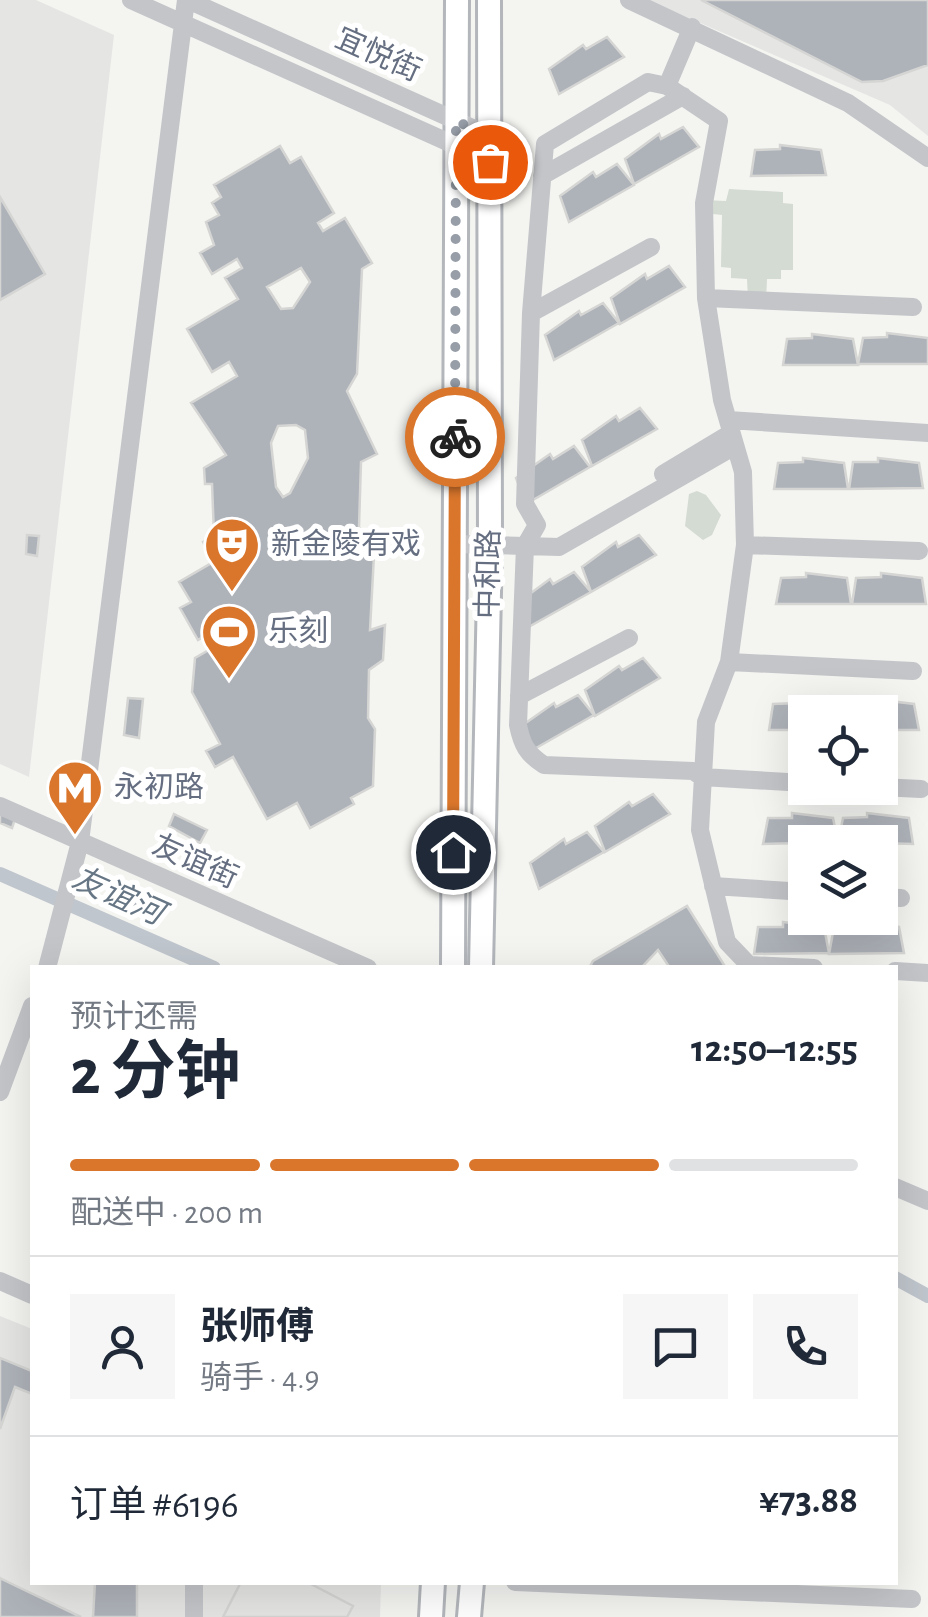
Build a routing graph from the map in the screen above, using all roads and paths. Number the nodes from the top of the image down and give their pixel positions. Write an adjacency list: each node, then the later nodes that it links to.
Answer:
1 (131, 0): 6 (street)
2 (187, 0): 6 (street); 9 (street, 宜悦街)
3 (457, 0): 9 (main road, 中和路)
4 (490, 0): 10 (main road, 中和路)
5 (629, 0): 7 (street)
6 (180, 22): 9 (street); 34 (street)
7 (692, 27): 8 (street); 11 (street)
8 (675, 91): 13 (street); 13 (street); 15 (street)
9 (456, 133): 10 (street, 宜悦街); 12 (street); 20 (main road, 中和路)
10 (490, 136): 12 (main road, 中和路)
11 (928, 158)
12 (490, 162): 21 (main road, 中和路)
13 (542, 176): 17 (street)
14 (652, 247): 17 (street)
15 (706, 298): 16 (street); 18 (street)
16 (912, 307)
17 (531, 314): 23 (street)
18 (731, 433): 19 (street); 22 (street); 23 (street)
19 (928, 433)
20 (454, 544): 21 (street); 39 (main road, 中和路)
21 (490, 545): 23 (street); 40 (main road, 中和路)
22 (745, 545): 24 (street); 26 (street)
23 (534, 546): 28 (street)
24 (919, 552)
25 (629, 638): 28 (street)
26 (729, 662): 27 (street); 29 (street)
27 (913, 671)
28 (519, 696): 29 (street)
29 (702, 777): 30 (street); 35 (street)
30 (788, 782)
31 (898, 788): 32 (street)
32 (921, 789)
33 (0, 806): 34 (street, 友谊街)
34 (80, 842): 37 (street); 38 (street, 友谊街)
35 (713, 886): 36 (street); 41 (street)
36 (788, 891)
37 (48, 965)
38 (361, 965)
39 (453, 965)
40 (482, 965)
41 (748, 965)
42 (898, 971): 43 (street)
43 (928, 972)
44 (30, 1011): 45 (street)
45 (0, 1092)
46 (898, 1188): 47 (street)
47 (928, 1201)
48 (0, 1281): 49 (street)
49 (30, 1294)
50 (194, 1585): 55 (street)
51 (433, 1585): 56 (main road)
52 (472, 1585): 57 (main road)
53 (585, 1585): 54 (street)
54 (912, 1599)
55 (194, 1617)
56 (431, 1617)
57 (469, 1617)

